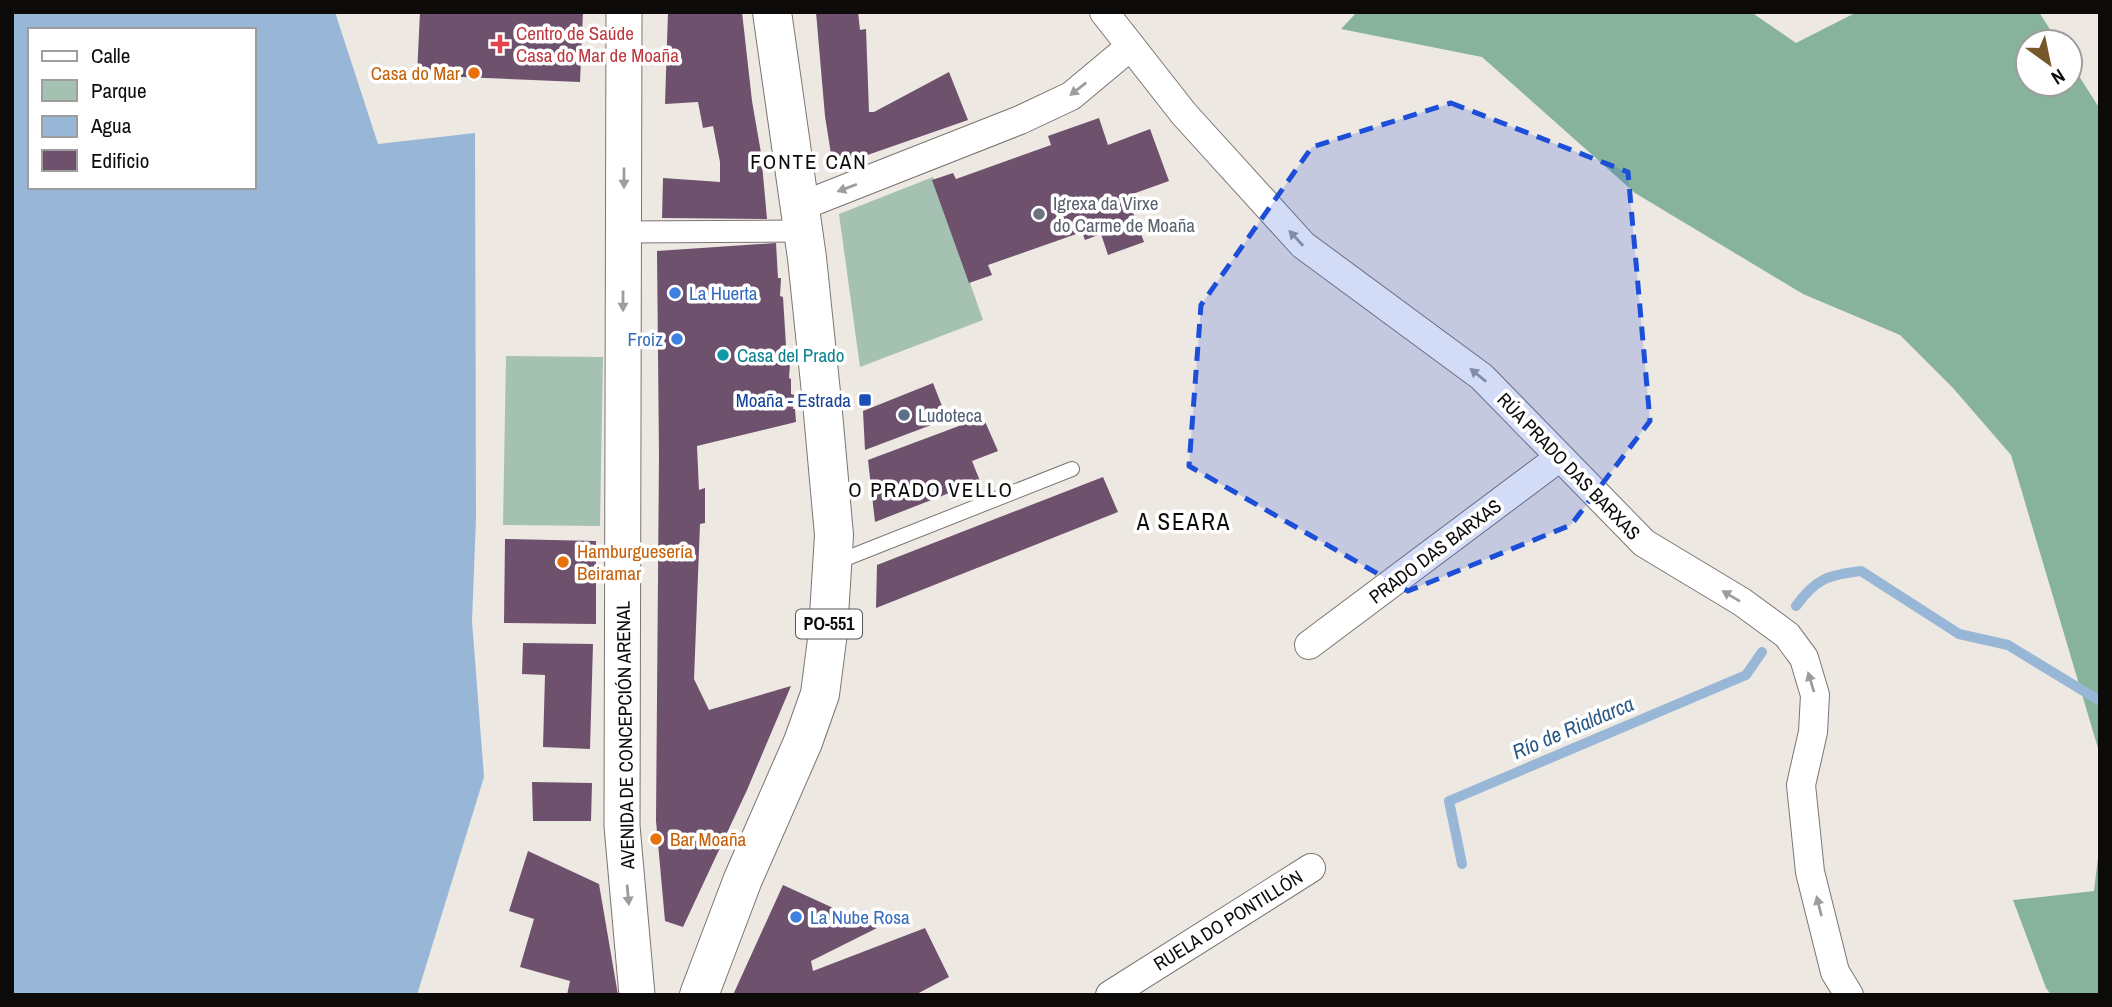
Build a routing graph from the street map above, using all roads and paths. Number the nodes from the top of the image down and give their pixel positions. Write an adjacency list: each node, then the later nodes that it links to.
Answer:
1 (624, 12): 6 (street, AVENIDA DE CONCEPCIÓN ARENAL, one-way to 6)
2 (772, 12): 5 (main road, PO-551)
3 (1104, 12): 4 (street, RÚA PRADO DAS BARXAS)
4 (1131, 46): 5 (street, one-way to 5); 7 (street, RÚA PRADO DAS BARXAS, one-way to 4)
5 (801, 219): 6 (street); 9 (main road, PO-551)
6 (624, 232): 13 (street, AVENIDA DE CONCEPCIÓN ARENAL, one-way to 13)
7 (1560, 457): 10 (street, PRADO DAS BARXAS); 12 (street, RÚA PRADO DAS BARXAS, one-way to 7)
8 (1072, 469): 9 (lane)
9 (832, 564): 14 (main road, PO-551)
10 (1309, 645)
11 (1311, 868): 15 (street, RUELA DO PONTILLÓN)
12 (1842, 983)
13 (636, 995)
14 (699, 995)
15 (1110, 995)

